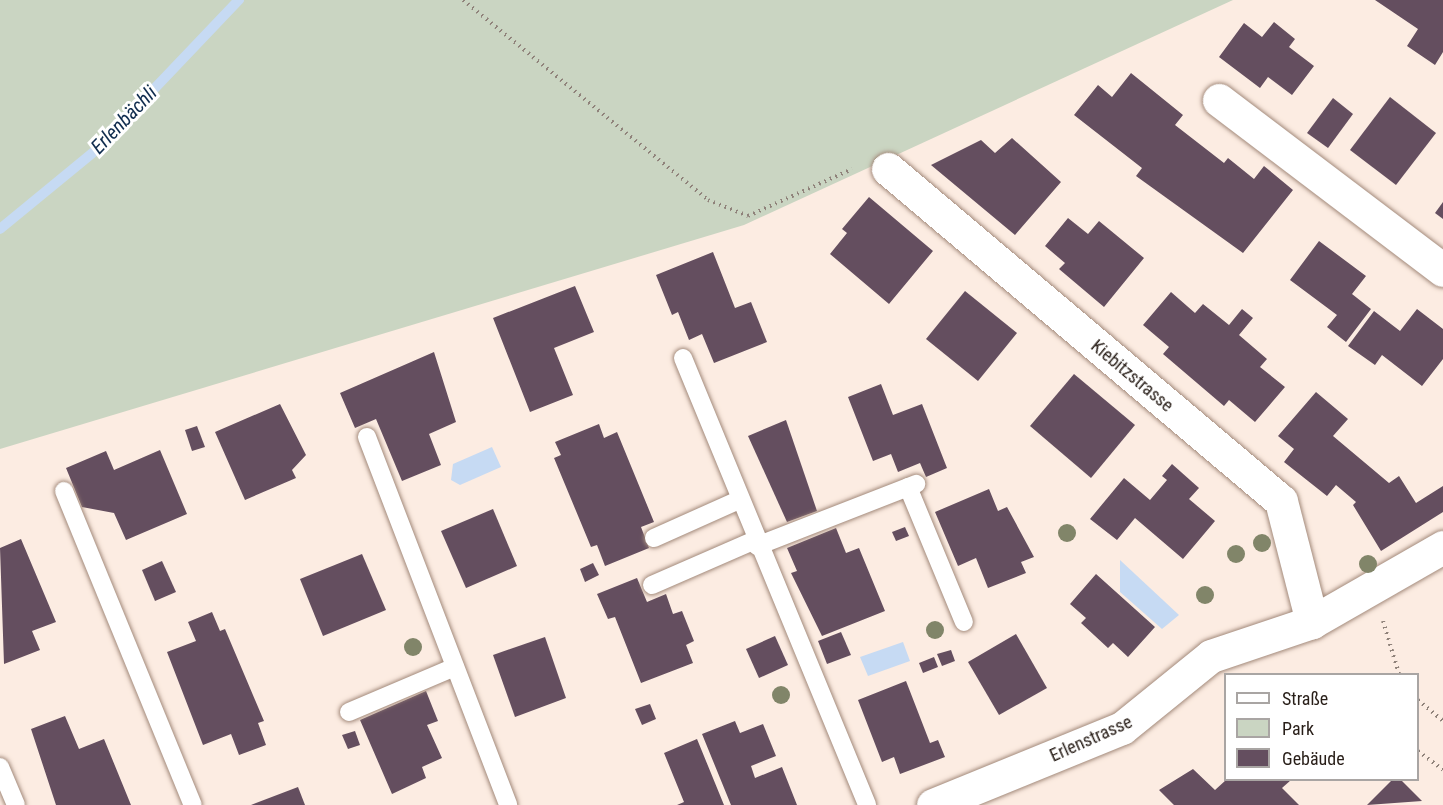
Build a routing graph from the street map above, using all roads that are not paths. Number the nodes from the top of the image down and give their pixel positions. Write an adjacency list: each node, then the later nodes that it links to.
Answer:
1 (1219, 100): 3 (street)
2 (888, 169): 13 (street, Kiebitzstrasse)
3 (1443, 270)
4 (683, 358): 7 (lane)
5 (367, 437): 14 (lane)
6 (64, 491): 18 (lane)
7 (739, 500): 8 (lane); 9 (lane)
8 (654, 538)
9 (756, 543): 11 (lane); 12 (lane); 20 (lane)
10 (1443, 547): 13 (street)
11 (652, 585)
12 (964, 622)
13 (1312, 622): 21 (street, Erlenstrasse)
14 (455, 667): 15 (lane); 19 (lane)
15 (349, 712)
16 (0, 767): 17 (lane)
17 (16, 805)
18 (193, 805)
19 (508, 805)
20 (867, 805)
21 (933, 805)

